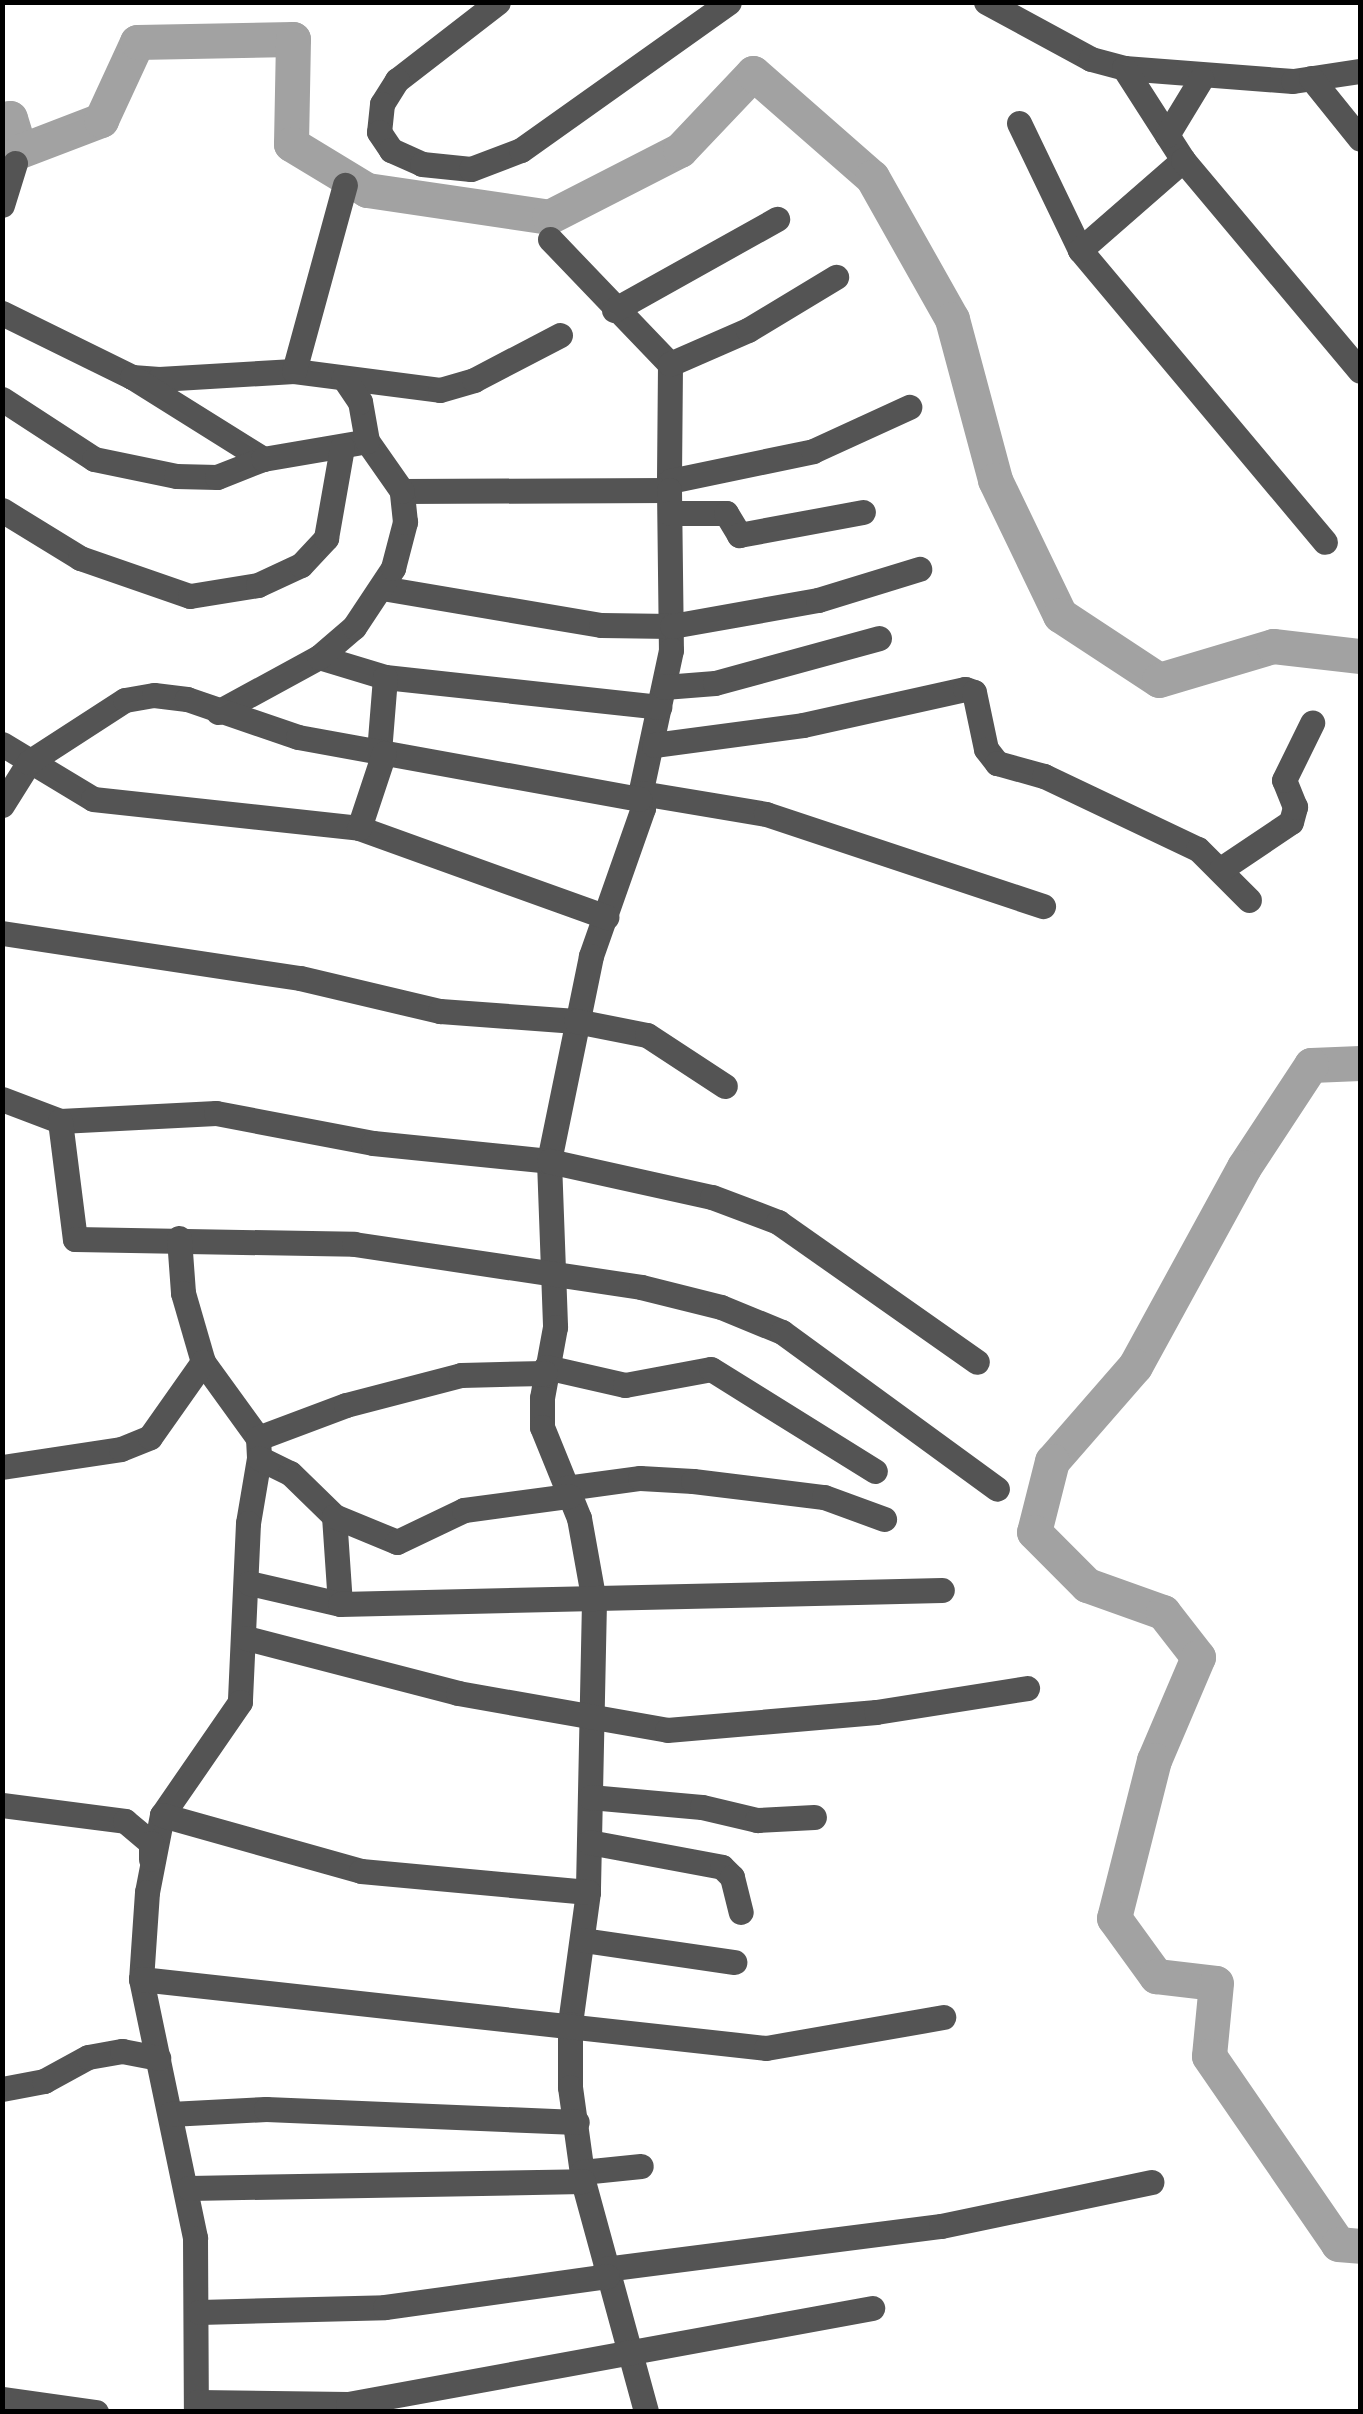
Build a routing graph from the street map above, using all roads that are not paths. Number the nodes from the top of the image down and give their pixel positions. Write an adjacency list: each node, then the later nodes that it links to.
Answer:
1 (498, 2): 2 (street)
2 (729, 2)
3 (986, 2): 4 (street)
4 (1124, 68): 6 (street); 9 (street)
5 (1360, 71): 7 (street)
6 (1202, 78): 7 (street); 9 (street)
7 (1311, 78): 10 (street)
8 (1019, 123): 17 (street)
9 (1167, 135): 11 (street)
10 (1360, 139)
11 (1183, 160): 17 (street); 24 (street)
12 (15, 163): 14 (street)
13 (346, 185): 23 (street)
14 (2, 205)
15 (777, 219): 19 (street)
16 (550, 239): 19 (street)
17 (1080, 250): 35 (street)
18 (836, 277): 22 (street)
19 (614, 310): 22 (street)
20 (2, 313): 25 (street)
21 (560, 335): 26 (street)
22 (670, 364): 32 (street)
23 (294, 371): 25 (street); 26 (street)
24 (1360, 371)
25 (132, 378): 30 (street)
26 (344, 378): 29 (street)
27 (2, 399): 30 (street)
28 (909, 407): 32 (street)
29 (355, 444): 30 (street); 31 (street); 33 (street)
30 (263, 460)
31 (402, 491): 32 (street); 37 (street)
32 (670, 495): 34 (street); 38 (street)
33 (2, 510)
34 (864, 512)
35 (1325, 542)
36 (918, 569): 38 (street)
37 (382, 588): 38 (street); 40 (street)
38 (672, 626): 42 (street)
39 (879, 638): 42 (street)
40 (318, 656): 41 (street); 43 (street)
41 (385, 676): 42 (street); 47 (street)
42 (661, 697): 46 (street)
43 (218, 712): 47 (street); 48 (street)
44 (1312, 723): 52 (street)
45 (2, 744): 48 (street)
46 (654, 746): 49 (street); 52 (street)
47 (381, 753): 49 (street); 51 (street)
48 (30, 762): 50 (street); 51 (street)
49 (640, 796): 54 (street); 55 (street)
50 (2, 805)
51 (360, 828): 55 (street)
52 (1220, 868): 53 (street)
53 (1249, 900)
54 (1043, 906)
55 (606, 917): 57 (street)
56 (2, 933): 57 (street)
57 (576, 1021): 58 (street); 61 (street)
58 (725, 1086)
59 (2, 1100): 60 (street)
60 (60, 1121): 61 (street); 62 (street)
61 (549, 1161): 63 (street); 65 (street)
62 (179, 1238): 63 (street); 64 (street)
63 (552, 1276): 66 (street); 70 (street)
64 (203, 1362): 67 (street); 68 (street)
65 (977, 1362)
66 (545, 1370): 67 (street); 69 (street); 71 (street)
67 (258, 1448): 72 (street); 74 (street)
68 (2, 1467)
69 (875, 1471)
70 (997, 1489)
71 (568, 1492): 72 (street); 73 (street); 76 (street)
72 (334, 1516): 77 (street)
73 (884, 1519)
74 (249, 1583): 77 (street); 78 (street)
75 (942, 1590): 76 (street)
76 (594, 1602): 77 (street); 80 (street)
77 (340, 1604)
78 (246, 1638): 80 (street); 83 (street)
79 (1027, 1688): 80 (street)
80 (592, 1721): 81 (street)
81 (590, 1797): 84 (street); 85 (street)
82 (2, 1805): 86 (street)
83 (162, 1814): 86 (street); 87 (street)
84 (814, 1817)
85 (589, 1842): 87 (street); 88 (street)
86 (152, 1869): 91 (street)
87 (588, 1892): 89 (street)
88 (740, 1912)
89 (582, 1940): 90 (street); 93 (street)
90 (734, 1962)
91 (142, 1979): 93 (street); 94 (street)
92 (944, 2017): 93 (street)
93 (570, 2024): 97 (street)
94 (158, 2058): 95 (street); 96 (street)
95 (2, 2089)
96 (170, 2114): 97 (street); 101 (street)
97 (577, 2122): 99 (street)
98 (640, 2166): 99 (street)
99 (583, 2176): 101 (street); 102 (street)
100 (1152, 2182): 102 (street)
101 (189, 2188): 104 (street)
102 (606, 2273): 104 (street); 105 (street)
103 (872, 2308): 105 (street)
104 (199, 2312): 107 (street)
105 (628, 2353): 107 (street); 109 (street)
106 (2, 2398): 108 (street)
107 (197, 2407)
108 (96, 2412)
109 (646, 2412)

